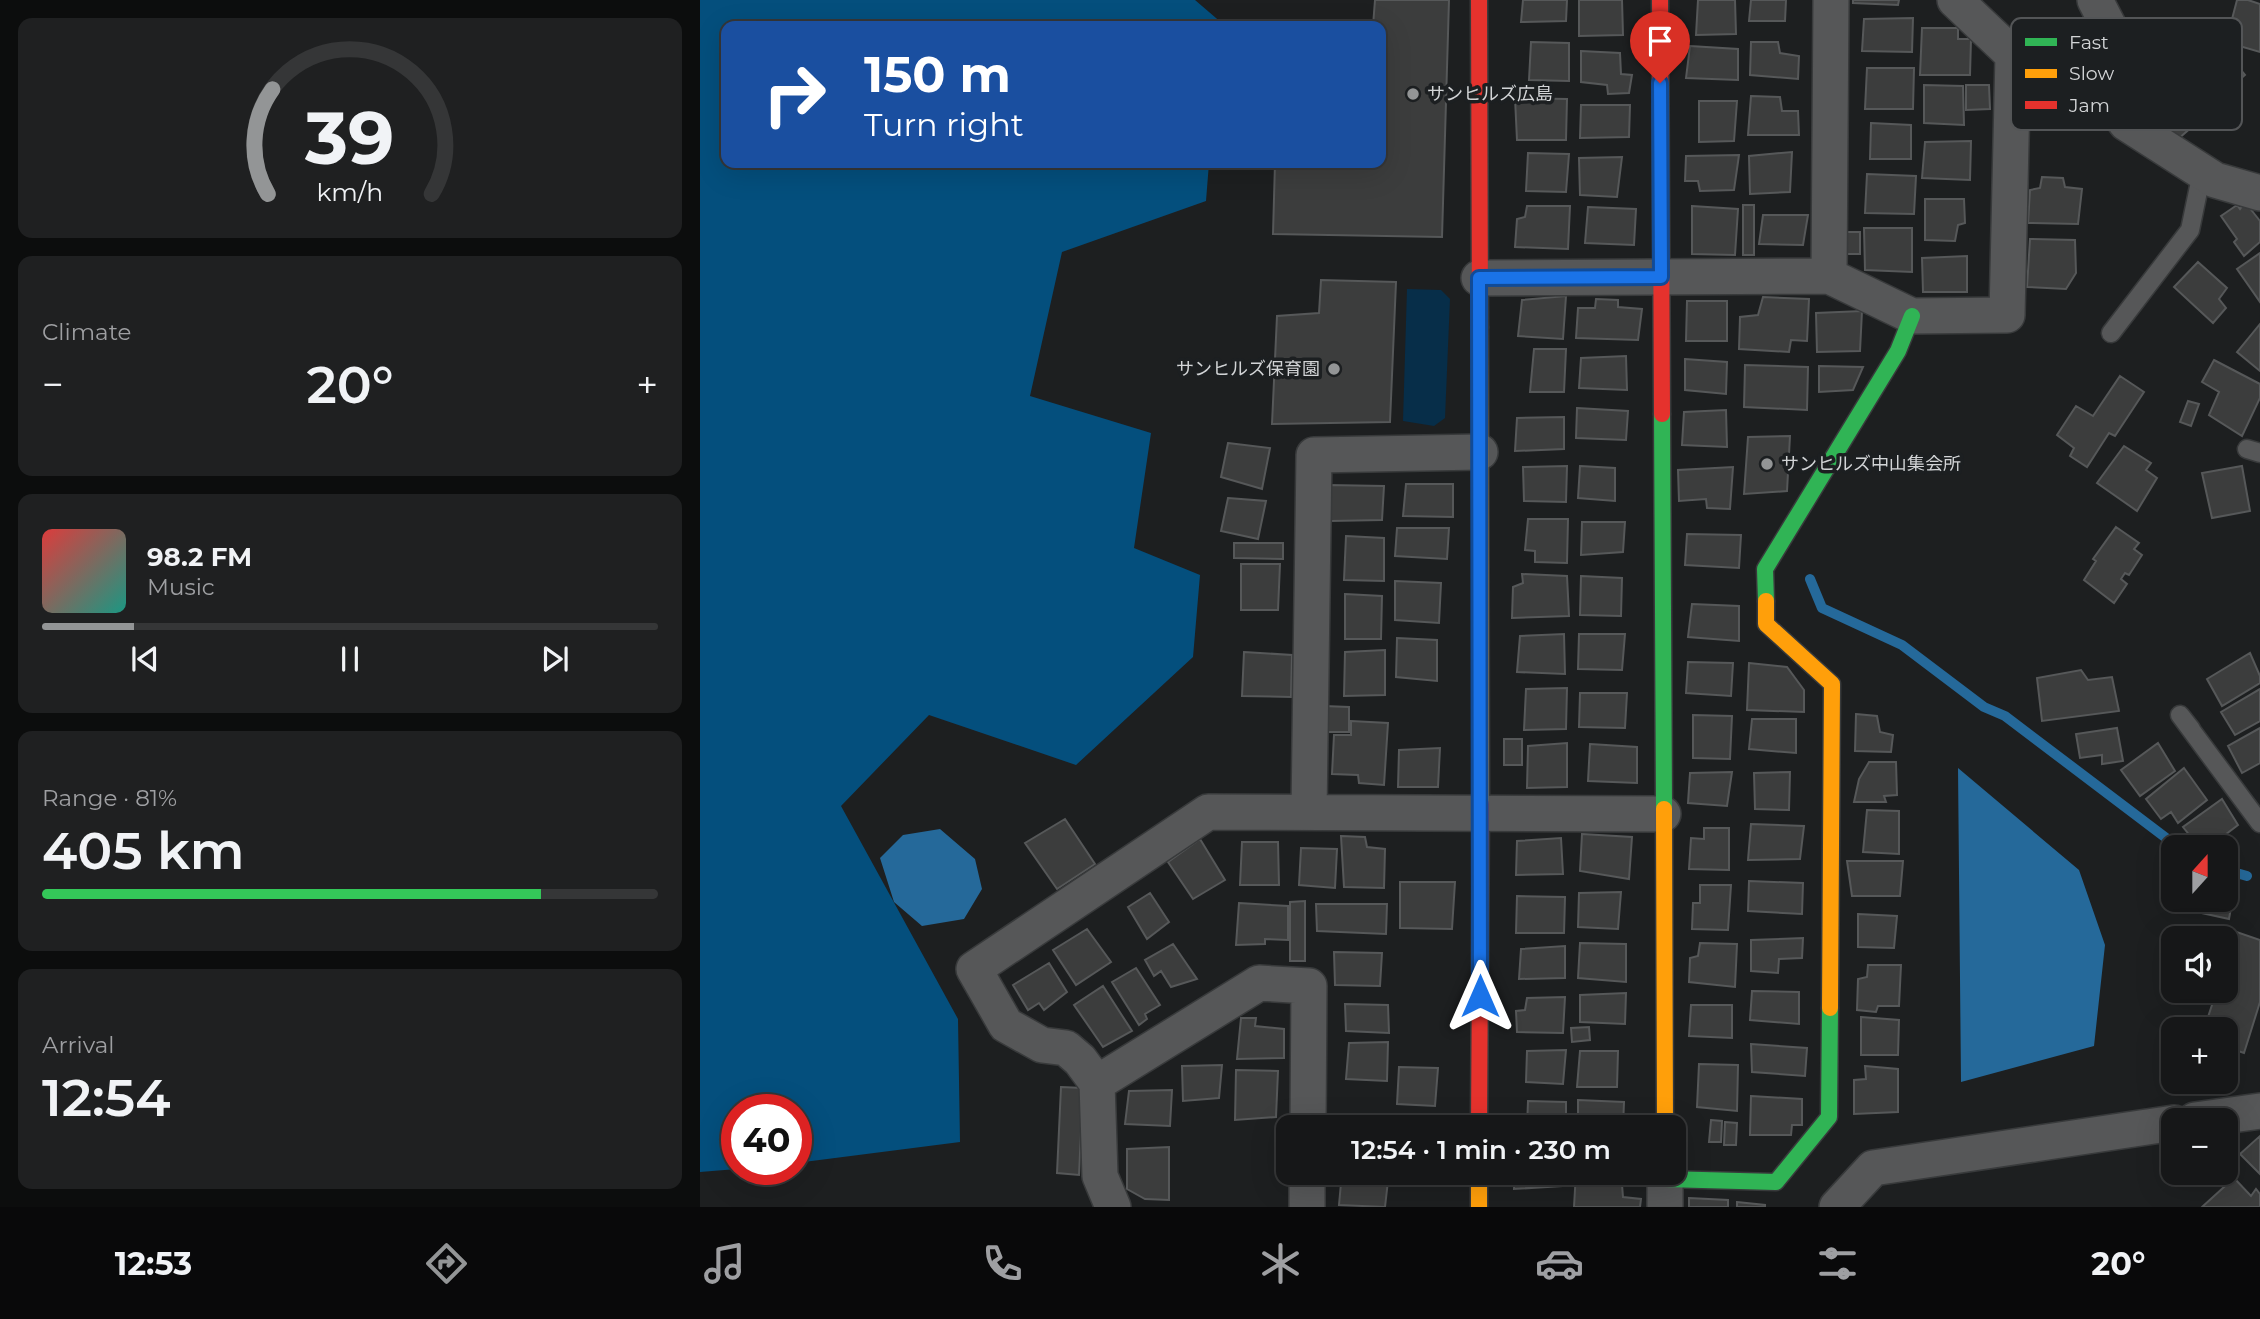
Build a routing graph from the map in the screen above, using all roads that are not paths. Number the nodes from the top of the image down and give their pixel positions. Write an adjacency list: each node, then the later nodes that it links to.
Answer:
1 (1479, 0): 14 (street)
2 (1660, 0): 13 (street)
3 (1831, 0): 12 (street)
4 (1955, 0): 7 (street)
5 (2095, 0): 6 (street)
6 (2104, 18)
7 (2011, 53)
8 (2011, 130): 15 (street)
9 (2137, 130): 10 (street)
10 (2202, 172): 11 (street); 16 (lane)
11 (2260, 193)
12 (1829, 276): 13 (street); 15 (street)
13 (1661, 277): 14 (street); 21 (street)
14 (1479, 278): 17 (street)
15 (1912, 316): 32 (street)
16 (2111, 333)
17 (1480, 452): 19 (street); 20 (street)
18 (2191, 729): 22 (lane)
19 (1309, 812): 20 (street); 23 (street)
20 (1481, 812): 21 (street); 27 (street)
21 (1663, 814): 28 (street)
22 (2260, 823)
23 (1097, 1083): 26 (street); 33 (street)
24 (2260, 1111): 25 (street)
25 (2238, 1114)
26 (1308, 1115)
27 (1479, 1115)
28 (1665, 1115)
29 (2161, 1125): 36 (street)
30 (1307, 1185): 34 (street)
31 (1479, 1185): 35 (street)
32 (1665, 1186)
33 (1113, 1207)
34 (1307, 1207)
35 (1479, 1207)
36 (1836, 1207)

